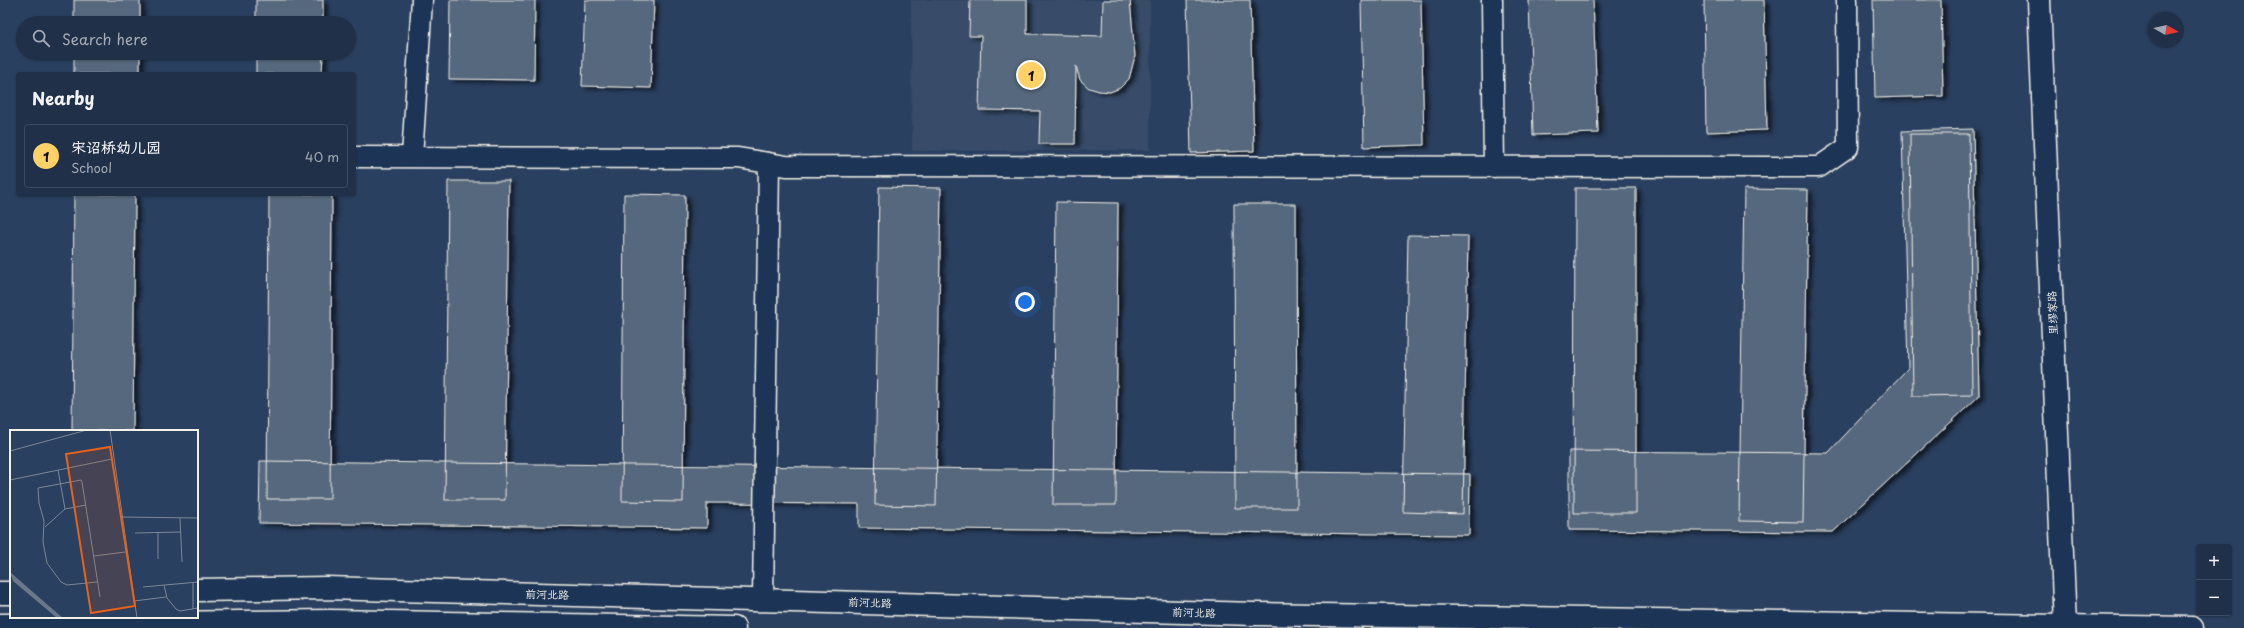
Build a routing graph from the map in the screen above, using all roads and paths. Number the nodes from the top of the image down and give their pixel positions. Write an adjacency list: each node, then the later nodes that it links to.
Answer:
1 (422, 0): 6 (lane)
2 (1492, 0): 8 (lane)
3 (1847, 0): 8 (lane)
4 (2038, 0): 16 (main road, 里缪家路)
5 (356, 157): 6 (lane)
6 (412, 157): 7 (lane)
7 (769, 163): 8 (lane); 12 (lane)
8 (1494, 167)
9 (198, 590): 12 (main road, 前河北路)
10 (10, 593): 11 (main road)
11 (0, 594)
12 (763, 599): 13 (main road, 前河北路)
13 (1253, 621): 16 (main road, 前河北路)
14 (0, 625): 15 (main road)
15 (72, 626): 17 (main road)
16 (2065, 626): 18 (main road, 前河北路)
17 (734, 628)
18 (2192, 628)

